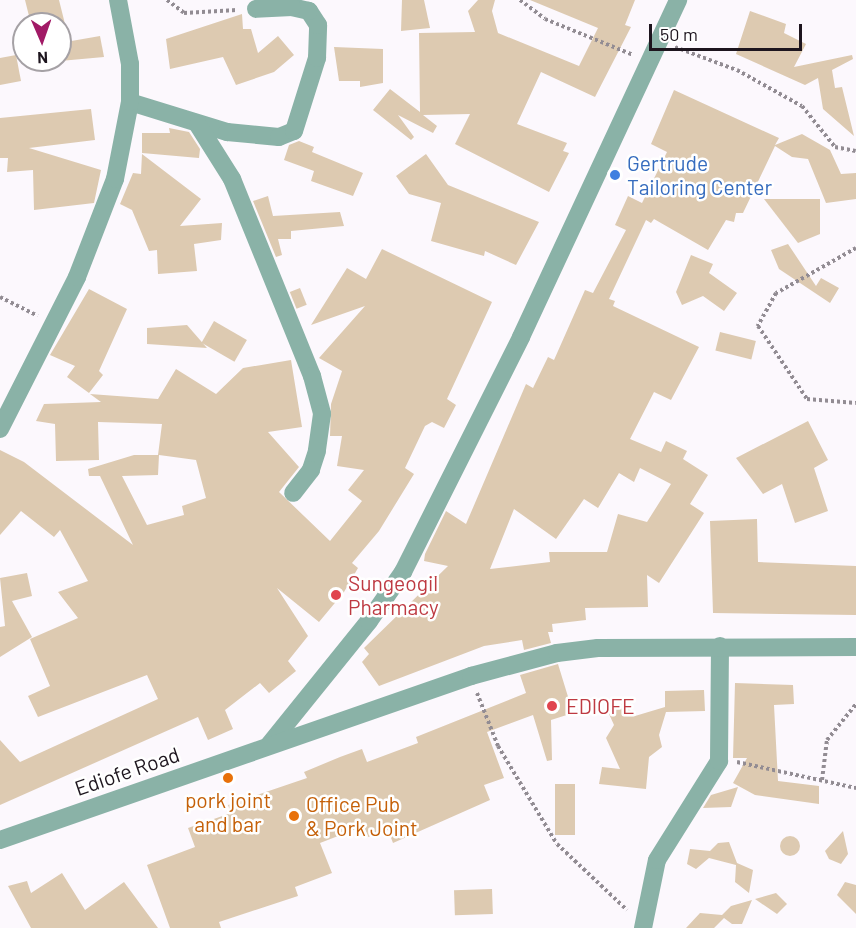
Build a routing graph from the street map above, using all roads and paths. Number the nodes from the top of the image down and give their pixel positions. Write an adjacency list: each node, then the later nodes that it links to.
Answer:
1 (118, 0): 8 (street)
2 (167, 0): 5 (path)
3 (520, 0): 7 (path)
4 (678, 0): 6 (street)
5 (256, 9): 9 (street)
6 (660, 41): 7 (street); 10 (path)
7 (650, 63): 21 (street)
8 (130, 102): 9 (street); 13 (street)
9 (198, 125): 16 (street)
10 (856, 151)
11 (856, 248): 14 (path)
12 (0, 297): 13 (path)
13 (55, 325): 15 (street)
14 (856, 404)
15 (0, 429)
16 (292, 494)
17 (720, 646): 18 (street, Ediofe Road); 19 (street, Ediofe Road); 22 (street)
18 (856, 647)
19 (471, 676): 21 (street, Ediofe Road); 26 (path)
20 (856, 704): 23 (path)
21 (269, 745): 25 (street, Ediofe Road)
22 (719, 761): 23 (path); 26 (street)
23 (822, 780): 24 (path)
24 (856, 788)
25 (0, 840)
26 (638, 923)

